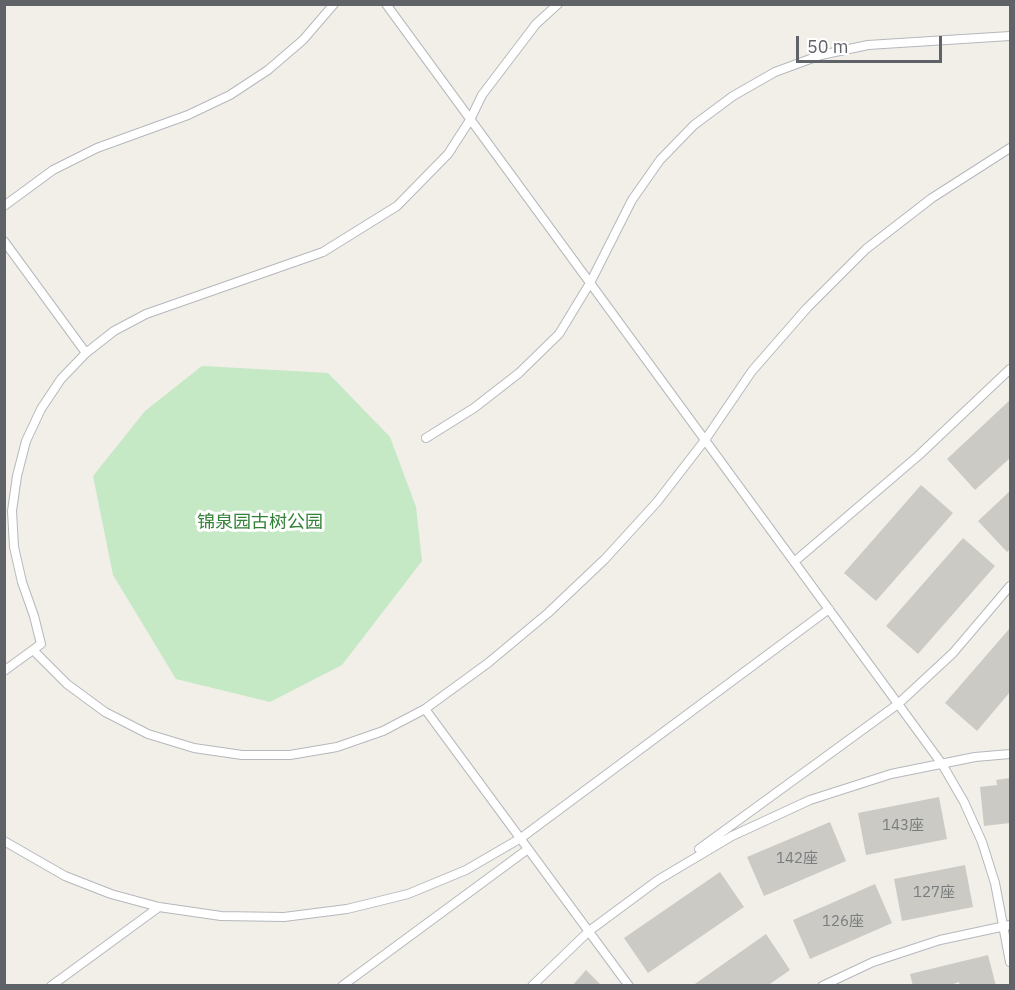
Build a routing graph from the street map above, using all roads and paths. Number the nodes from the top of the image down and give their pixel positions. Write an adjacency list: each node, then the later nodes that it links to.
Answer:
1 (334, 4): 7 (lane)
2 (386, 4): 5 (lane)
3 (558, 4): 5 (lane)
4 (1011, 36): 9 (lane)
5 (471, 120): 9 (lane); 10 (lane)
6 (1011, 148): 13 (lane)
7 (4, 206)
8 (4, 241): 10 (lane)
9 (590, 283): 12 (lane); 13 (lane)
10 (86, 353): 17 (lane)
11 (1011, 369): 14 (lane)
12 (426, 438)
13 (705, 440): 14 (lane); 20 (lane)
14 (794, 562): 16 (lane)
15 (1011, 586): 19 (lane)
16 (829, 609): 19 (lane); 23 (lane)
17 (33, 650): 18 (lane); 20 (lane)
18 (4, 671)
19 (898, 704): 22 (lane); 26 (lane)
20 (425, 709): 23 (lane)
21 (1011, 754): 22 (lane)
22 (942, 764): 26 (lane); 28 (lane)
23 (521, 838): 25 (lane); 27 (lane)
24 (4, 841): 27 (lane)
25 (528, 849): 29 (lane); 32 (lane)
26 (658, 880): 29 (lane)
27 (159, 907): 31 (lane)
28 (1007, 926): 30 (lane); 35 (lane)
29 (589, 931): 33 (lane); 34 (lane)
30 (1011, 962)
31 (51, 986)
32 (342, 986)
33 (532, 986)
34 (629, 986)
35 (822, 986)

